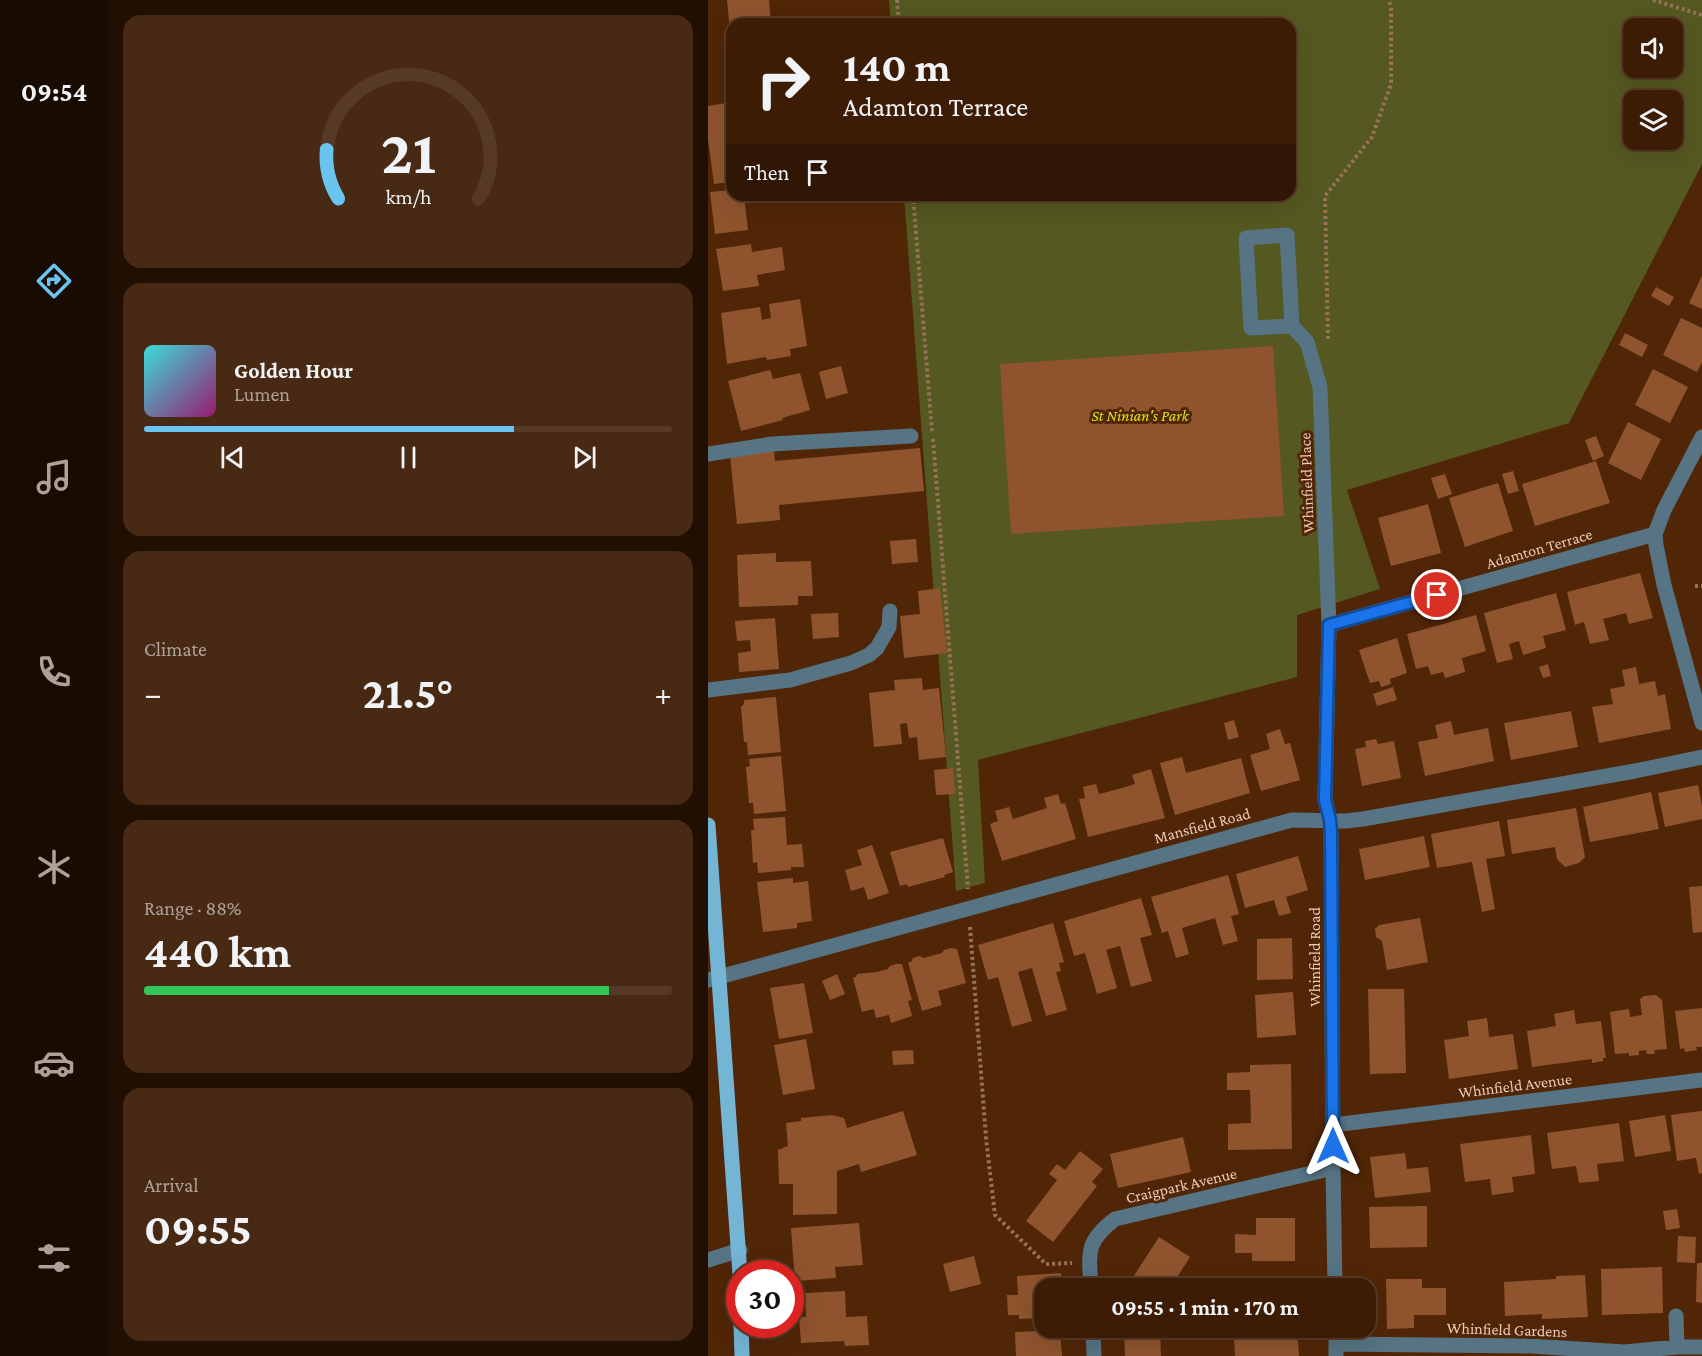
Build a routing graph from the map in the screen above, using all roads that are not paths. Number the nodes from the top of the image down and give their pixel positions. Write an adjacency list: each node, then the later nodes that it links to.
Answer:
1 (1292, 326): 1 (street); 7 (street, Whinfield Place)
2 (912, 436): 4 (street)
3 (1702, 437): 5 (street)
4 (708, 454)
5 (1655, 534): 7 (street, Adamton Terrace); 9 (street)
6 (890, 611): 8 (street)
7 (1329, 625): 11 (street, Whinfield Road)
8 (708, 690)
9 (1702, 723)
10 (1702, 757): 11 (street, Mansfield Road)
11 (1330, 820): 13 (street, Mansfield Road); 15 (street, Whinfield Road)
12 (708, 825): 13 (main road)
13 (714, 979): 17 (main road)
14 (1702, 1080): 15 (street, Whinfield Avenue)
15 (1333, 1125): 16 (street, Whinfield Road)
16 (1333, 1168): 20 (street, Craigpark Avenue); 21 (street, Whinfield Road)
17 (740, 1251): 18 (street); 19 (main road)
18 (708, 1260)
19 (740, 1260)
20 (1091, 1278)
21 (1335, 1278)
22 (1676, 1317): 25 (street)
23 (741, 1338): 28 (main road)
24 (1093, 1338): 29 (street)
25 (1677, 1347): 26 (street, Whinfield Gardens); 27 (street, Whinfield Gardens)
26 (1702, 1347)
27 (1336, 1350)
28 (742, 1356)
29 (1094, 1356)

